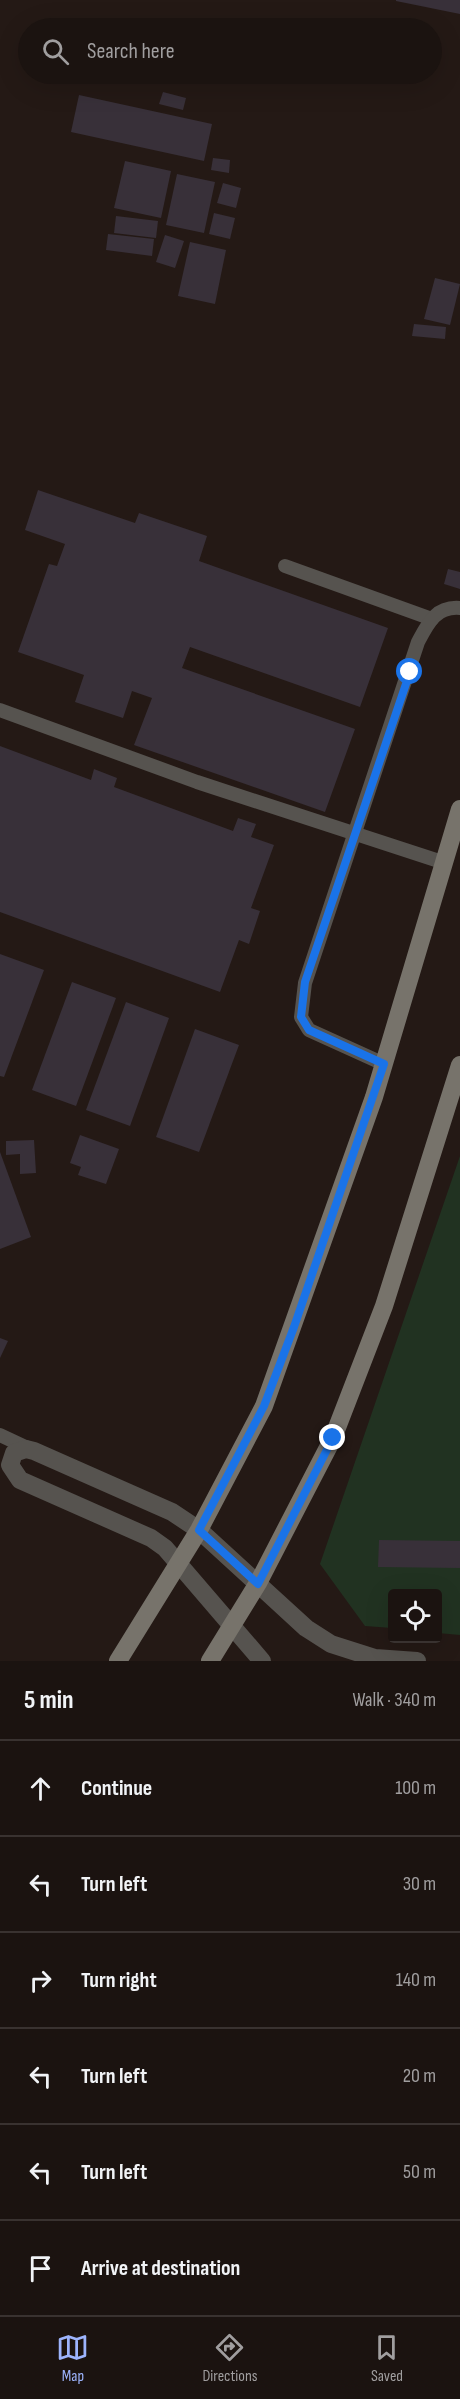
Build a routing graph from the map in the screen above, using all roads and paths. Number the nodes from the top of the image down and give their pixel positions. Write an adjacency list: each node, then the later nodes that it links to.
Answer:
1 (285, 566): 3 (lane)
2 (460, 608): 3 (lane)
3 (432, 619): 6 (lane)
4 (0, 710): 6 (lane)
5 (460, 809): 7 (street)
6 (354, 834): 7 (lane); 8 (lane)
7 (445, 862): 8 (street)
8 (384, 1064): 14 (street)
9 (460, 1065): 16 (street)
10 (0, 1435): 11 (lane)
11 (34, 1451): 13 (street); 14 (street)
12 (0, 1471): 13 (lane)
13 (20, 1480): 15 (street)
14 (199, 1530): 15 (street); 16 (street)
15 (179, 1562): 17 (street); 18 (street)
16 (258, 1584): 17 (street); 21 (street)
17 (232, 1626): 19 (street); 20 (street)
18 (118, 1661)
19 (210, 1661)
20 (262, 1661)
21 (417, 1661)

